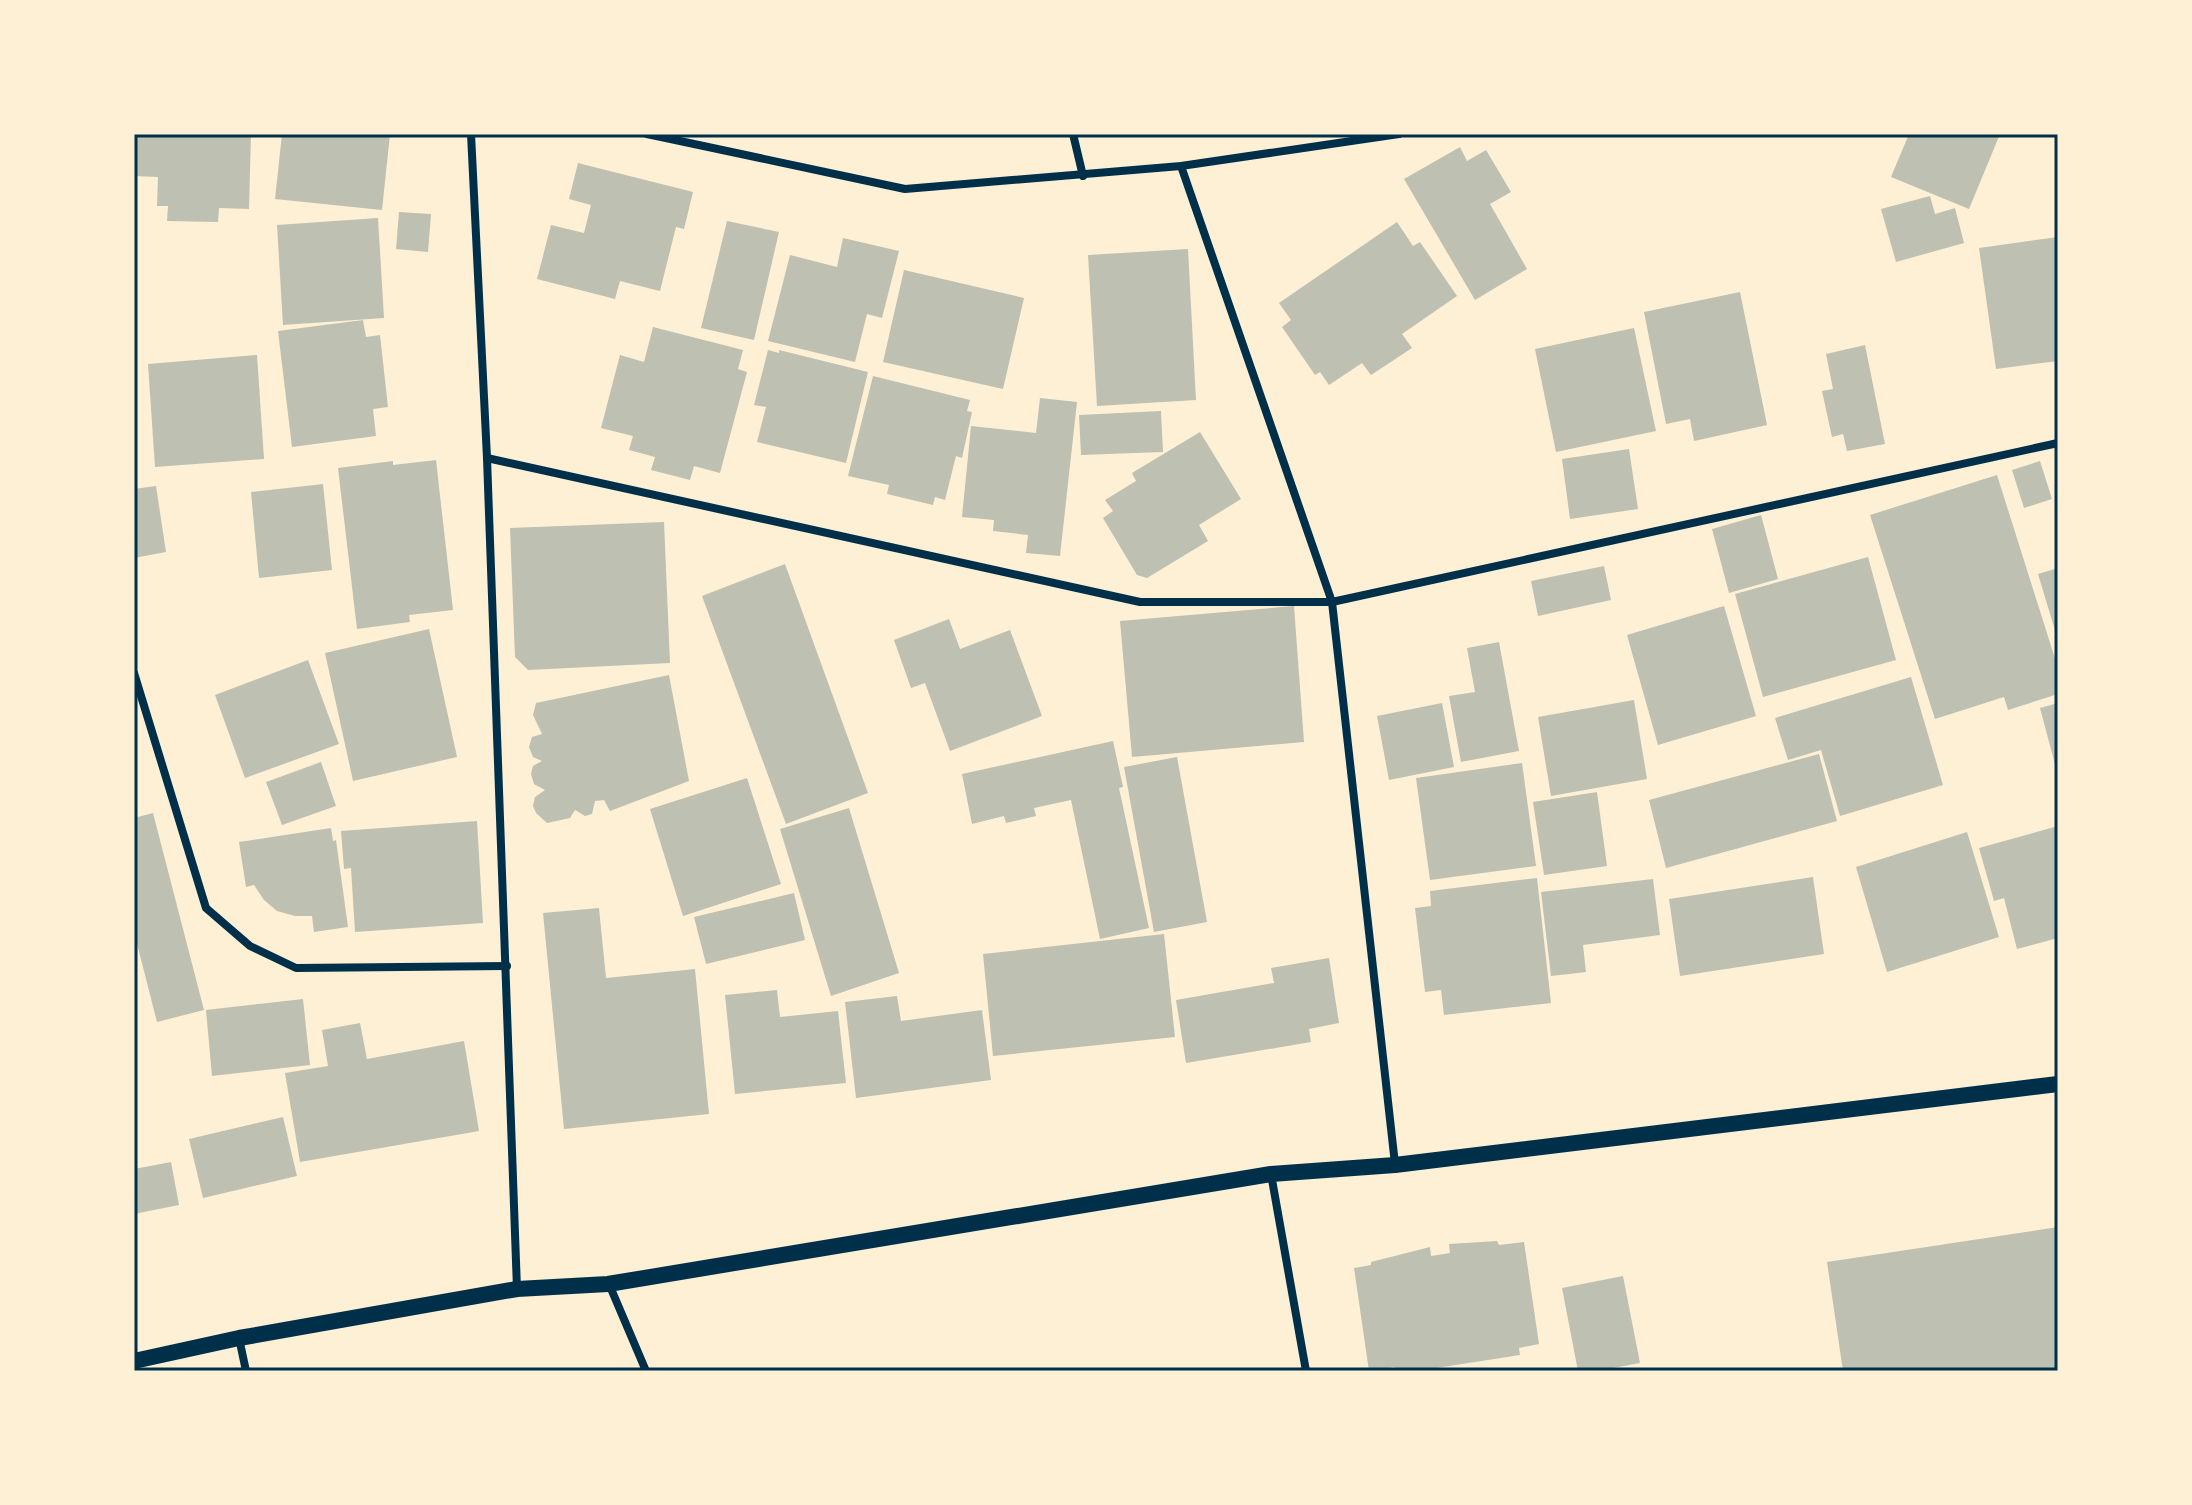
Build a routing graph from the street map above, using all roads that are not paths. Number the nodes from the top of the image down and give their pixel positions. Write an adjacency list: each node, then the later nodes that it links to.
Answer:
1 (471, 134): 8 (street)
2 (647, 134): 6 (street)
3 (1073, 134): 6 (street)
4 (1399, 134): 5 (street)
5 (1181, 166): 6 (street); 9 (street)
6 (1083, 176)
7 (2058, 443): 9 (street)
8 (487, 458): 9 (street); 11 (street)
9 (1332, 602): 13 (street)
10 (134, 673): 11 (street)
11 (507, 966): 16 (street)
12 (2058, 1084): 13 (main road)
13 (1395, 1165): 14 (main road)
14 (1271, 1174): 15 (main road); 21 (street)
15 (608, 1284): 16 (main road); 20 (street)
16 (517, 1289): 17 (main road)
17 (239, 1338): 18 (main road); 19 (street)
18 (134, 1361)
19 (246, 1371)
20 (646, 1371)
21 (1306, 1371)

